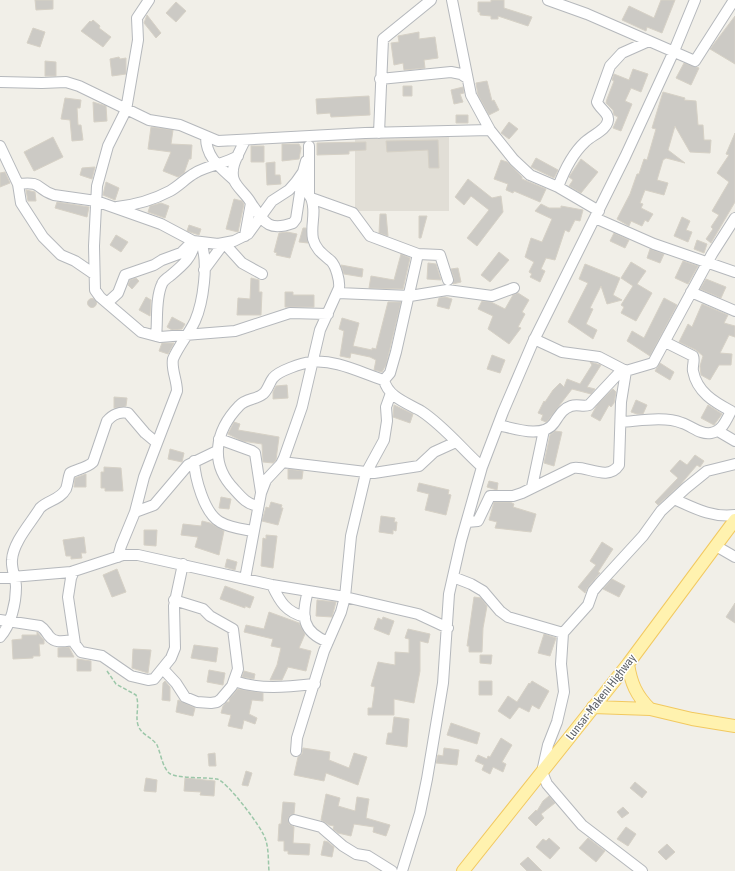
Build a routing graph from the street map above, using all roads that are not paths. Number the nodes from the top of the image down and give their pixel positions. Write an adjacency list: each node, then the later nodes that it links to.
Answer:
1 (149, 0): 12 (street)
2 (431, 0): 10 (street)
3 (452, 0): 9 (street)
4 (548, 0): 7 (street)
5 (695, 0): 8 (street)
6 (734, 0): 8 (street)
7 (649, 41): 8 (street); 24 (street)
8 (674, 51): 29 (street)
9 (467, 78): 10 (street); 13 (street)
10 (380, 79): 14 (street)
11 (0, 82): 12 (street)
12 (126, 110): 15 (street); 26 (street)
13 (490, 130): 14 (street); 24 (street)
14 (379, 133): 17 (street)
15 (206, 137): 16 (street); 20 (street)
16 (245, 140): 17 (street); 19 (street)
17 (311, 141): 21 (street); 25 (street)
18 (0, 146): 23 (street)
19 (238, 156): 20 (street); 22 (street)
20 (216, 164): 22 (street); 28 (street)
21 (303, 172): 30 (street); 30 (street)
22 (234, 180): 27 (street)
23 (18, 184): 26 (street); 39 (street)
24 (558, 187): 29 (street)
25 (311, 198): 35 (street); 44 (street)
26 (96, 201): 28 (street); 39 (street)
27 (251, 203): 30 (street); 32 (street)
28 (114, 208): 33 (street)
29 (597, 214): 36 (street); 51 (street)
30 (260, 217): 32 (street)
31 (735, 218): 36 (street)
32 (245, 236): 34 (street)
33 (196, 242): 34 (street); 37 (street); 46 (street); 50 (street)
34 (224, 243): 37 (street); 40 (street)
35 (418, 254): 41 (street); 45 (street)
36 (707, 262): 38 (street); 43 (street)
37 (204, 270): 49 (street)
38 (735, 272)
39 (94, 274): 46 (street)
40 (262, 274)
41 (448, 280)
42 (514, 288): 45 (street)
43 (691, 292): 47 (street); 52 (street)
44 (338, 293): 45 (street); 48 (street)
45 (410, 296): 55 (street)
46 (107, 303): 50 (street)
47 (735, 312)
48 (328, 314): 49 (street); 53 (street)
49 (186, 335): 50 (street); 64 (street)
50 (156, 336)
51 (534, 339): 54 (street); 58 (street)
52 (665, 342): 54 (street); 60 (street)
53 (311, 362): 55 (street); 61 (street); 67 (street)
54 (626, 371): 57 (street); 59 (street)
55 (384, 380): 56 (street)
56 (391, 393): 62 (street); 70 (street)
57 (621, 422): 60 (street); 71 (street)
58 (498, 425): 59 (street); 69 (street)
59 (544, 430): 71 (street)
60 (718, 431): 63 (street)
61 (219, 439): 65 (street); 72 (street)
62 (456, 442): 69 (street); 70 (street)
63 (735, 442)
64 (157, 443): 75 (street); 85 (street)
65 (217, 451): 66 (street); 74 (street)
66 (194, 461): 75 (street); 79 (street)
67 (282, 462): 70 (street); 72 (street)
68 (735, 464): 73 (street)
69 (482, 468): 78 (street)
70 (366, 473): 91 (street)
71 (532, 487): 78 (street)
72 (261, 493): 74 (street)
73 (674, 499): 76 (street); 96 (street)
74 (258, 506): 79 (street)
75 (136, 512): 81 (street)
76 (735, 515)
77 (735, 520): 80 (main road, Lunsar-Makeni Highway)
78 (466, 522): 86 (street)
79 (253, 531): 88 (street)
80 (716, 546): 82 (street); 100 (main road, Lunsar-Makeni Highway)
81 (118, 557): 83 (street); 84 (street)
82 (735, 557)
83 (183, 564): 88 (street); 92 (street)
84 (74, 571): 85 (street); 98 (street)
85 (14, 577): 87 (street); 94 (street)
86 (453, 577): 95 (street); 96 (street)
87 (0, 578)
88 (245, 579): 89 (street)
89 (272, 585): 90 (street); 93 (street)
90 (308, 591): 91 (street); 93 (street)
91 (345, 596): 95 (street); 99 (street)
92 (174, 600): 101 (street); 102 (street)
93 (305, 617): 99 (street)
94 (4, 620): 97 (street); 98 (street)
95 (448, 628): 111 (street)
96 (563, 633): 108 (street)
97 (0, 637)
98 (74, 640): 101 (street)
99 (328, 642): 103 (street)
100 (628, 664): 104 (main road, Lunsar-Makeni Highway); 105 (main road)
101 (163, 669): 102 (street)
102 (234, 681): 103 (street)
103 (314, 684): 107 (street)
104 (594, 707): 105 (main road); 108 (main road, Lunsar-Makeni Highway)
105 (650, 709): 106 (main road)
106 (735, 726)
107 (296, 751)
108 (542, 772): 112 (main road, Lunsar-Makeni Highway); 113 (street)
109 (294, 820): 110 (street)
110 (392, 871)
111 (402, 871)
112 (463, 871)
113 (642, 871)

